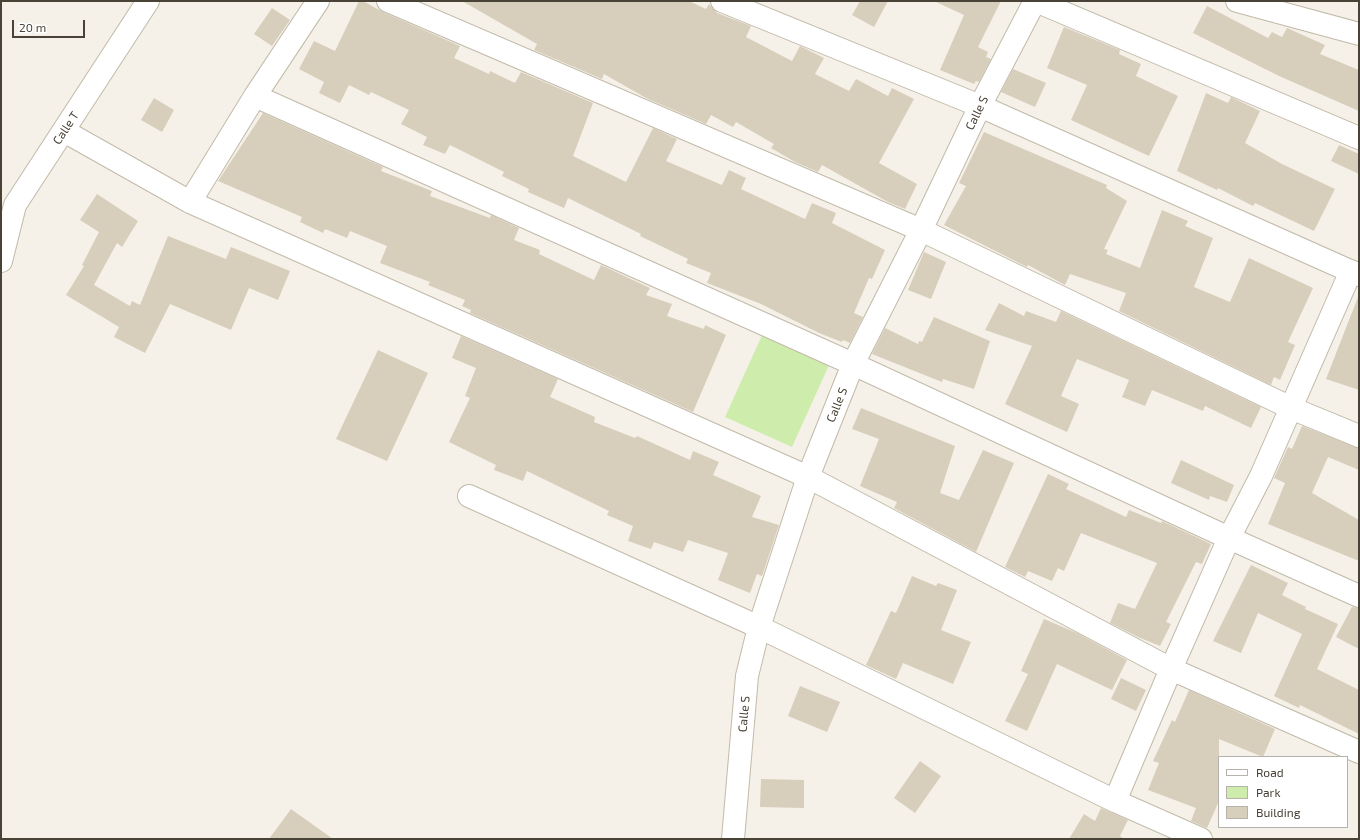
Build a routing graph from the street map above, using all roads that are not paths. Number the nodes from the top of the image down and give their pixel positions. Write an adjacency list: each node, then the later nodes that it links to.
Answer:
1 (148, 1): 10 (street, Calle T)
2 (318, 1): 8 (street)
3 (388, 1): 13 (street)
4 (722, 1): 9 (street)
5 (1036, 1): 9 (street, Calle S); 11 (street)
6 (1236, 1): 7 (street)
7 (1359, 34)
8 (256, 96): 12 (street); 16 (street)
9 (980, 106): 13 (street, Calle S); 15 (street)
10 (64, 132): 12 (street); 14 (street, Calle T)
11 (1359, 138)
12 (190, 202): 19 (street)
13 (921, 230): 16 (street, Calle S); 17 (street)
14 (1, 261)
15 (1355, 273): 17 (street)
16 (853, 364): 19 (street, Calle S); 21 (street)
17 (1291, 408): 18 (street); 21 (street)
18 (1359, 436)
19 (808, 477): 23 (street, Calle S); 24 (street)
20 (469, 496): 23 (street)
21 (1229, 538): 22 (street); 24 (street)
22 (1359, 596)
23 (759, 627): 26 (street); 27 (street, Calle S)
24 (1170, 669): 25 (street); 26 (street)
25 (1359, 752)
26 (1115, 801): 28 (street)
27 (732, 839)
28 (1201, 839)

